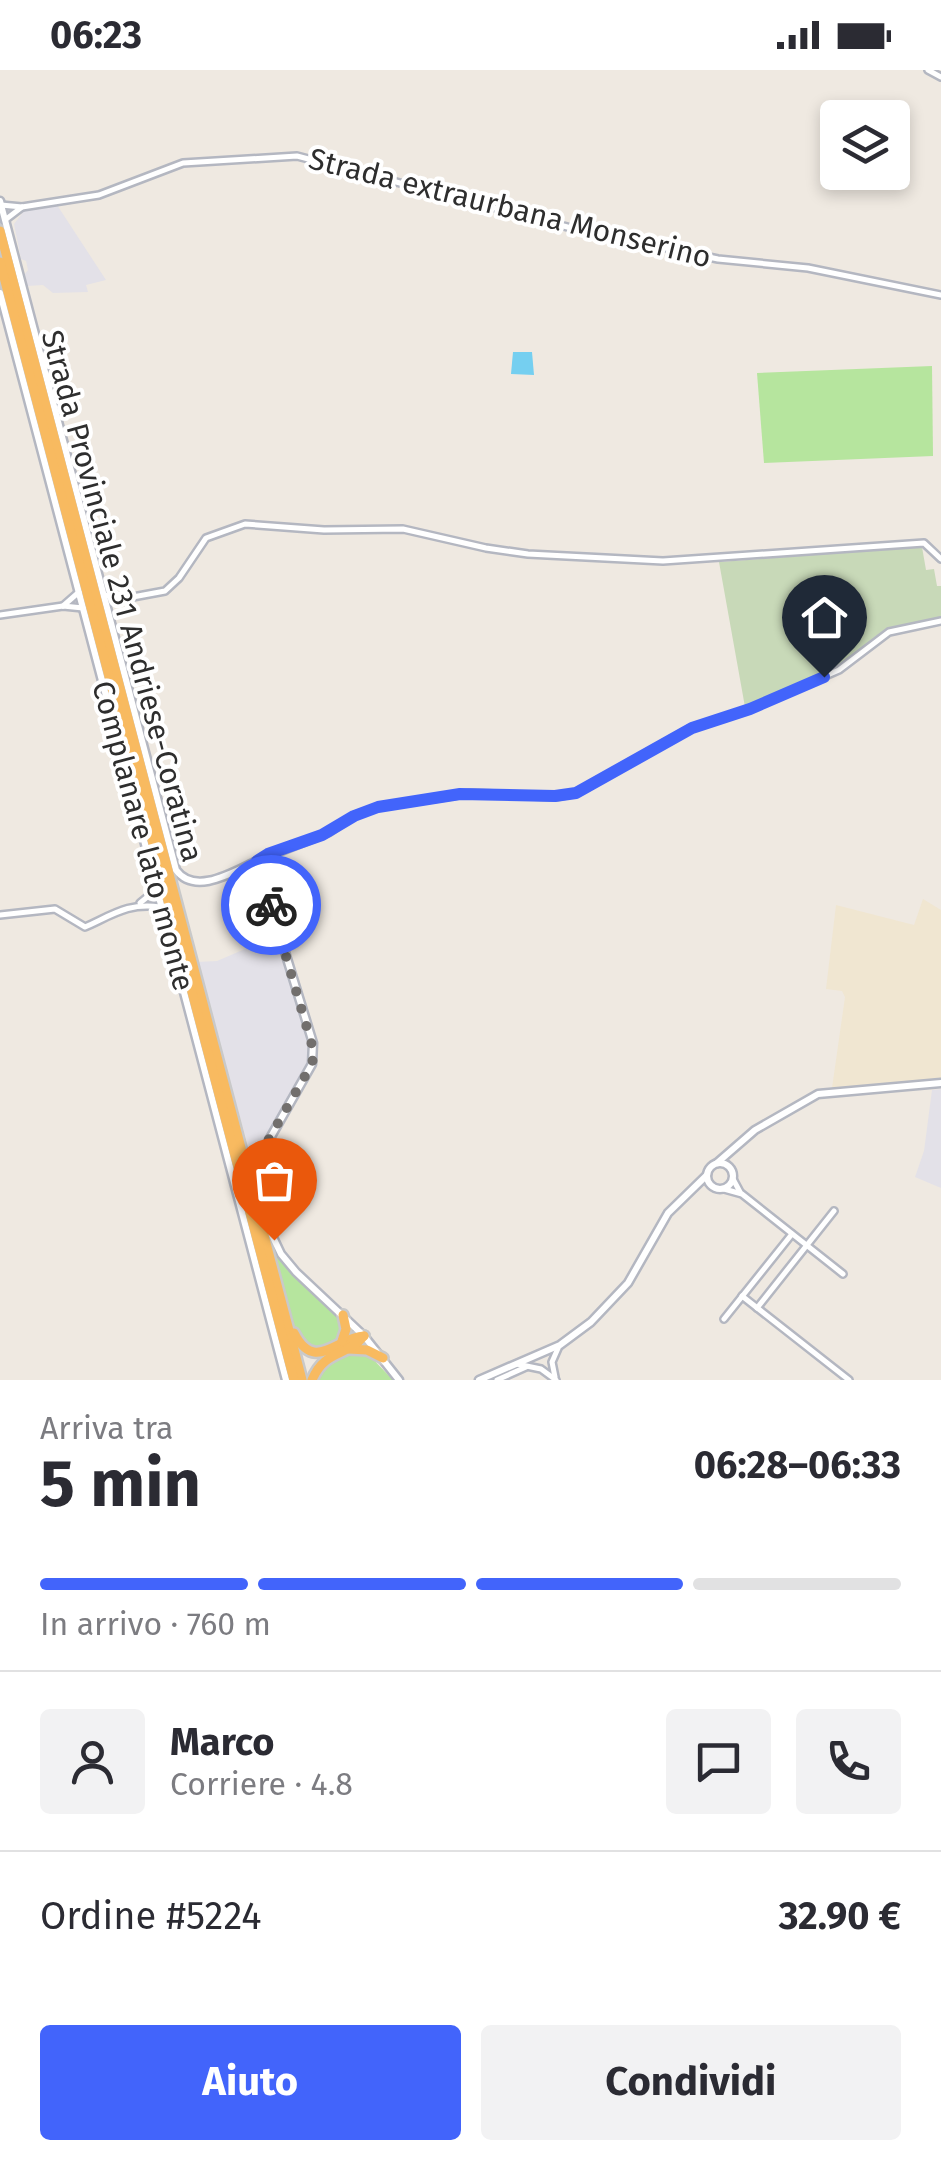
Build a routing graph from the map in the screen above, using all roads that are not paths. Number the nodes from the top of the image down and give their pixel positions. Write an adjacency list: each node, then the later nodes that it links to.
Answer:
1 (929, 71): 2 (street)
2 (941, 77)
3 (1, 203): 4 (street, Strada extraurbana Monserino); 5 (street)
4 (22, 207): 5 (street, Strada extraurbana Monserino); 9 (street, Strada extraurbana Monserino)
5 (5, 220): 12 (street)
6 (0, 231): 37 (highway, Strada Provinciale 231 Andriese-Coratina)
7 (0, 262): 53 (highway, Strada Provinciale 231 Andriese-Coratina)
8 (0, 293): 11 (street, Complanare lato monte)
9 (941, 295)
10 (941, 558): 13 (street)
11 (78, 592): 14 (street); 15 (street, Complanare lato monte)
12 (104, 595): 13 (street); 16 (street)
13 (122, 600): 16 (street)
14 (63, 606): 15 (street); 17 (street)
15 (83, 608): 20 (street, Complanare lato monte)
16 (108, 610): 19 (street)
17 (0, 615)
18 (941, 621): 19 (street)
19 (257, 861): 41 (street)
20 (157, 889): 21 (street); 22 (street, Complanare lato monte)
21 (140, 904): 22 (street); 23 (street)
22 (162, 907): 52 (street, Complanare lato monte)
23 (0, 915)
24 (941, 1082): 25 (street)
25 (733, 1151): 26 (street); 27 (street)
26 (717, 1163): 27 (street); 28 (street)
27 (731, 1169): 29 (street)
28 (707, 1176): 30 (street); 32 (street)
29 (733, 1179): 31 (street); 33 (street)
30 (712, 1187): 31 (street); 32 (street)
31 (724, 1189): 33 (street)
32 (695, 1190): 44 (street)
33 (742, 1194): 35 (street)
34 (834, 1211): 36 (street)
35 (792, 1234): 36 (street); 39 (street)
36 (806, 1246): 38 (street); 40 (street)
37 (273, 1270): 45 (highway); 54 (highway, Strada Provinciale 231 Andriese-Coratina)
38 (843, 1274)
39 (742, 1296): 40 (street); 42 (street)
40 (757, 1308): 59 (street)
41 (343, 1315): 43 (street); 45 (highway)
42 (724, 1320)
43 (364, 1336): 45 (highway); 47 (street)
44 (560, 1344): 46 (street); 50 (street)
45 (343, 1347): 47 (highway); 55 (highway)
46 (538, 1355): 48 (street); 50 (street)
47 (383, 1358): 51 (street)
48 (518, 1364): 49 (street); 56 (street)
49 (529, 1366): 50 (street); 57 (street)
50 (548, 1370): 58 (street)
51 (399, 1379)
52 (286, 1380)
53 (294, 1380)
54 (302, 1380)
55 (312, 1380)
56 (480, 1380)
57 (497, 1380)
58 (556, 1380)
59 (849, 1380)

